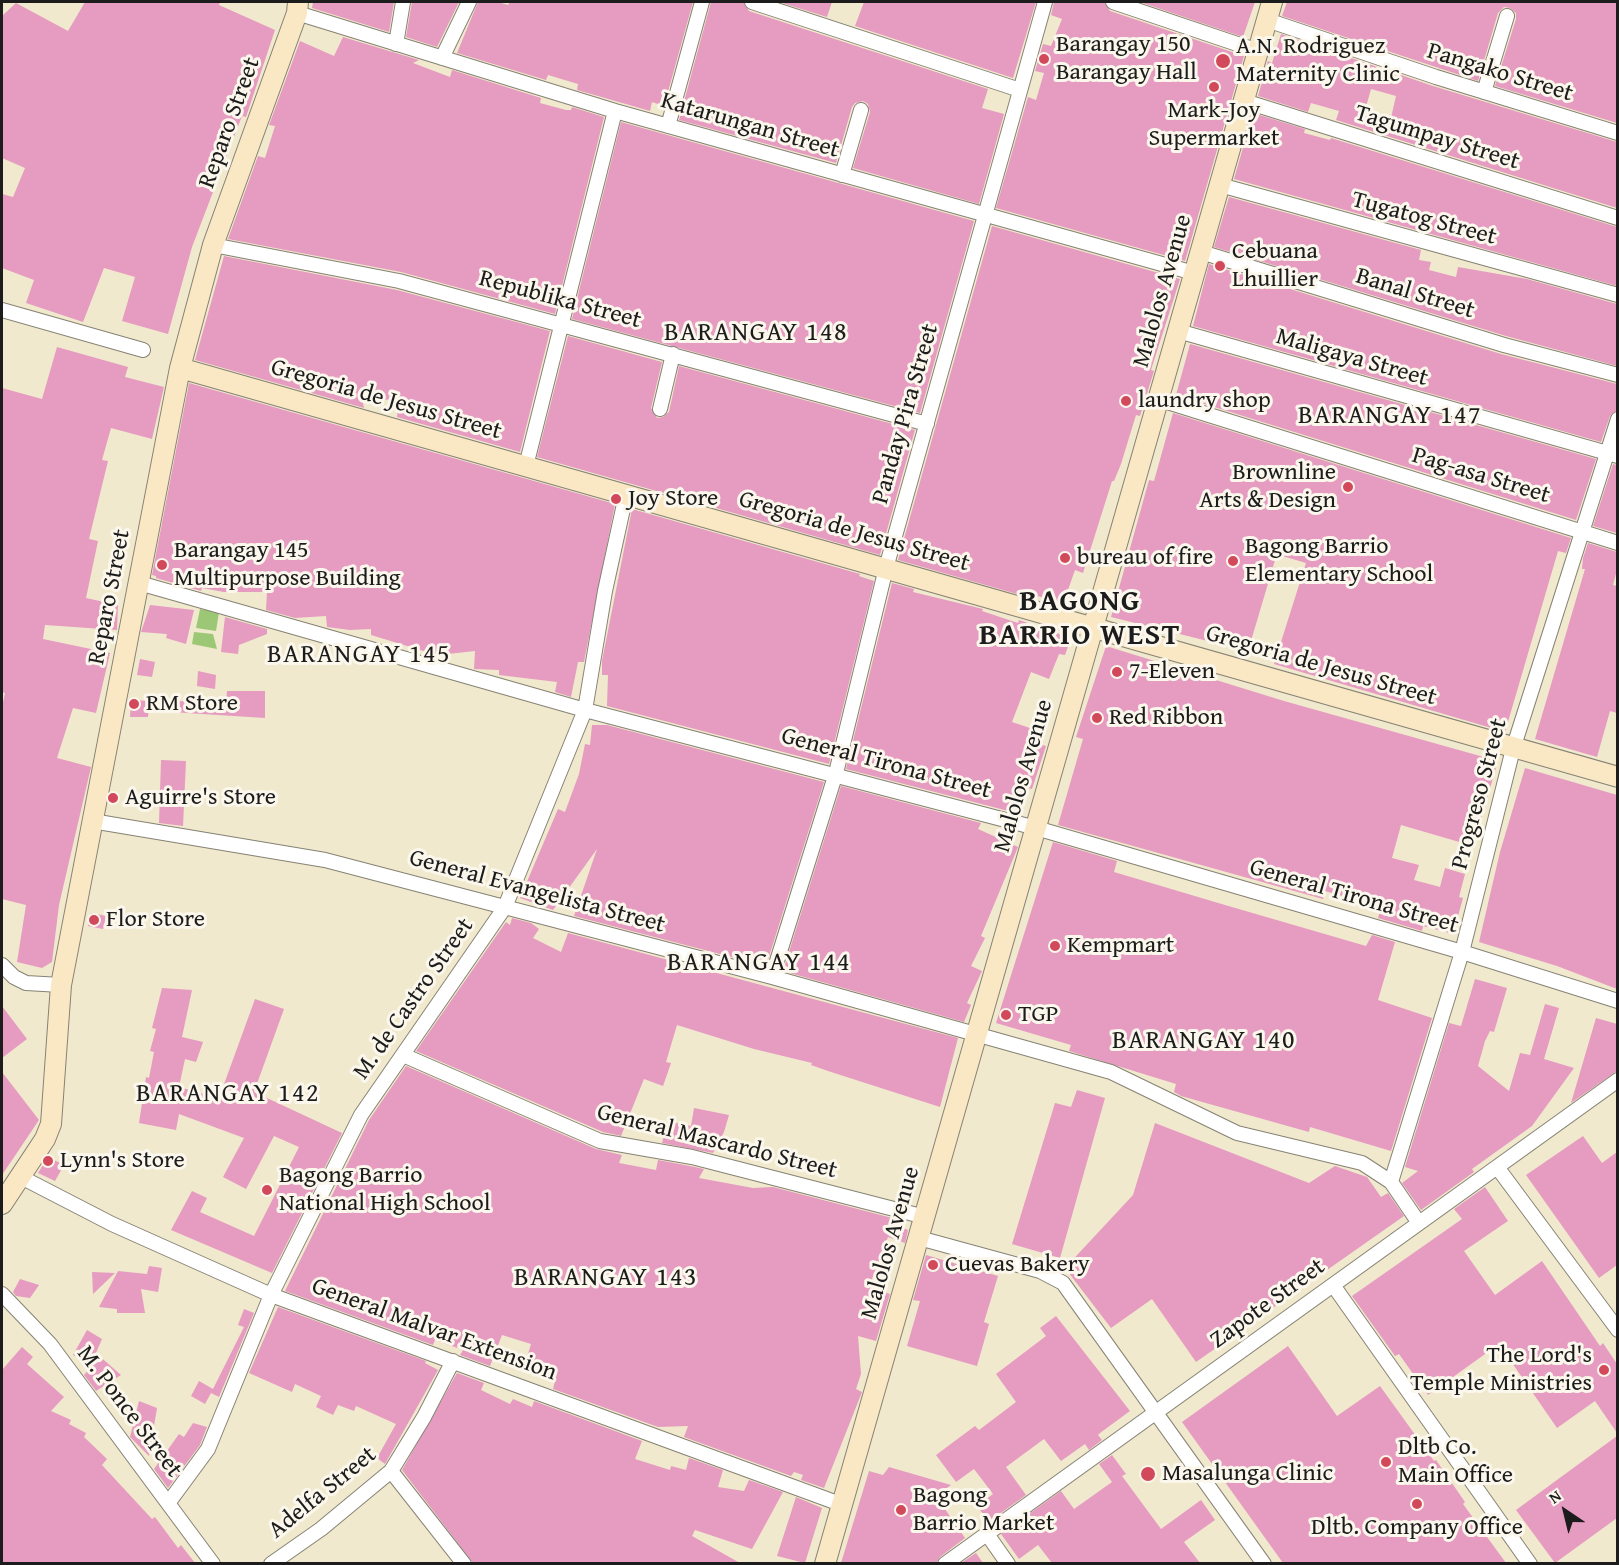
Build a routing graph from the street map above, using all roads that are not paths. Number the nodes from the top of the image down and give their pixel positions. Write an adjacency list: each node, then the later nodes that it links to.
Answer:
1 (403, 2): 10 (street)
2 (469, 2): 12 (street)
3 (702, 2): 18 (street)
4 (752, 2): 13 (street)
5 (1045, 2): 13 (street, Panday Pira Street)
6 (1113, 2): 11 (street)
7 (298, 7): 10 (street, Katarungan Street); 24 (street, Reparo Street)
8 (1270, 10): 11 (street, Malolos Avenue); 14 (street, Pangako Street)
9 (1507, 16): 14 (street)
10 (396, 44): 12 (street, Katarungan Street)
11 (1258, 51): 15 (street, Malolos Avenue)
12 (442, 58): 17 (street, Katarungan Street)
13 (1020, 90): 22 (street, Panday Pira Street)
14 (1484, 92): 19 (street, Pangako Street)
15 (1244, 101): 21 (street, Malolos Avenue); 23 (street, Tagumpay Street)
16 (861, 110): 20 (street)
17 (615, 111): 18 (street, Katarungan Street); 29 (street)
18 (668, 126): 20 (street, Katarungan Street)
19 (1617, 133)
20 (842, 175): 22 (street, Katarungan Street)
21 (1220, 185): 25 (street, Malolos Avenue); 27 (street, Tugatog Street)
22 (985, 214): 26 (street, Katarungan Street); 38 (street, Panday Pira Street)
23 (1617, 218)
24 (213, 245): 29 (street, Republika Street); 33 (street, Reparo Street)
25 (1201, 252): 26 (street, Malolos Avenue); 34 (street, Banal Street)
26 (1194, 273): 30 (street, Malolos Avenue)
27 (1617, 296)
28 (2, 310): 31 (street)
29 (561, 324): 32 (street, Republika Street); 40 (street)
30 (1178, 331): 35 (street, Malolos Avenue); 39 (street, Maligaya Street)
31 (143, 350)
32 (673, 354): 36 (street); 38 (street, Republika Street)
33 (180, 368): 40 (street, Gregoria de Jesus Street); 45 (street, Reparo Street)
34 (1617, 375)
35 (1158, 399): 42 (street, Pag-asa Street); 46 (street, Malolos Avenue)
36 (660, 409)
37 (1617, 419): 39 (street, Progreso Street)
38 (927, 424): 44 (street, Panday Pira Street)
39 (1612, 455): 42 (street, Progreso Street)
40 (526, 466): 41 (street, Gregoria de Jesus Street)
41 (626, 495): 44 (street, Gregoria de Jesus Street); 47 (street, M. de Castro Street)
42 (1581, 530): 43 (street, Pag-asa Street); 48 (street, Progreso Street)
43 (1617, 543)
44 (886, 568): 46 (street, Gregoria de Jesus Street); 49 (street, Panday Pira Street)
45 (139, 583): 47 (street, General Tirona Street); 51 (street, Reparo Street)
46 (1093, 627): 48 (street, Gregoria de Jesus Street); 52 (street, Malolos Avenue)
47 (585, 710): 49 (street, General Tirona Street); 53 (street, M. de Castro Street)
48 (1513, 749): 50 (street, Gregoria de Jesus Street); 54 (street, Progreso Street)
49 (836, 773): 52 (street, General Tirona Street); 56 (street, Panday Pira Street)
50 (1617, 777)
51 (92, 821): 53 (street, General Evangelista Street); 57 (street, Reparo Street)
52 (1036, 828): 54 (street, General Tirona Street); 59 (street, Malolos Avenue)
53 (505, 907): 56 (street, General Evangelista Street); 60 (street, M. de Castro Street)
54 (1462, 952): 58 (street, General Tirona Street); 64 (street, Progreso Street)
55 (2, 965): 57 (street)
56 (772, 977): 59 (street, General Evangelista Street)
57 (61, 985): 63 (street, Reparo Street)
58 (1617, 1001)
59 (977, 1035): 64 (street, General Evangelista Street); 66 (street, Malolos Avenue)
60 (403, 1055): 66 (street, General Mascardo Street); 71 (street, M. de Castro Street)
61 (1617, 1080): 62 (street, Zapote Street)
62 (1497, 1167): 67 (street, Zapote Street); 72 (street)
63 (19, 1176): 65 (street, Reparo Street); 71 (street, General Malvar Extension)
64 (1391, 1182): 67 (street, General Evangelista Street)
65 (2, 1204)
66 (925, 1217): 68 (street, Malolos Avenue)
67 (1419, 1223): 69 (street, Zapote Street)
68 (919, 1238): 74 (street); 77 (street, Malolos Avenue)
69 (1333, 1285): 74 (street, Zapote Street); 86 (street)
70 (2, 1294): 76 (street, M. Ponce Street)
71 (271, 1295): 73 (street, General Malvar Extension); 76 (street, M. de Castro Street)
72 (1617, 1330)
73 (453, 1361): 75 (street, Adelfa Street); 77 (street, General Malvar Extension)
74 (1154, 1413): 78 (street, Zapote Street); 85 (street)
75 (391, 1471): 80 (street, Adelfa Street); 81 (street)
76 (169, 1502): 79 (street, M. Ponce Street)
77 (843, 1505): 82 (street, Malolos Avenue)
78 (987, 1534): 83 (street, Zapote Street); 84 (street)
79 (213, 1563)
80 (271, 1563)
81 (464, 1563)
82 (825, 1563)
83 (945, 1563)
84 (1008, 1563)
85 (1264, 1563)
86 (1530, 1563)

